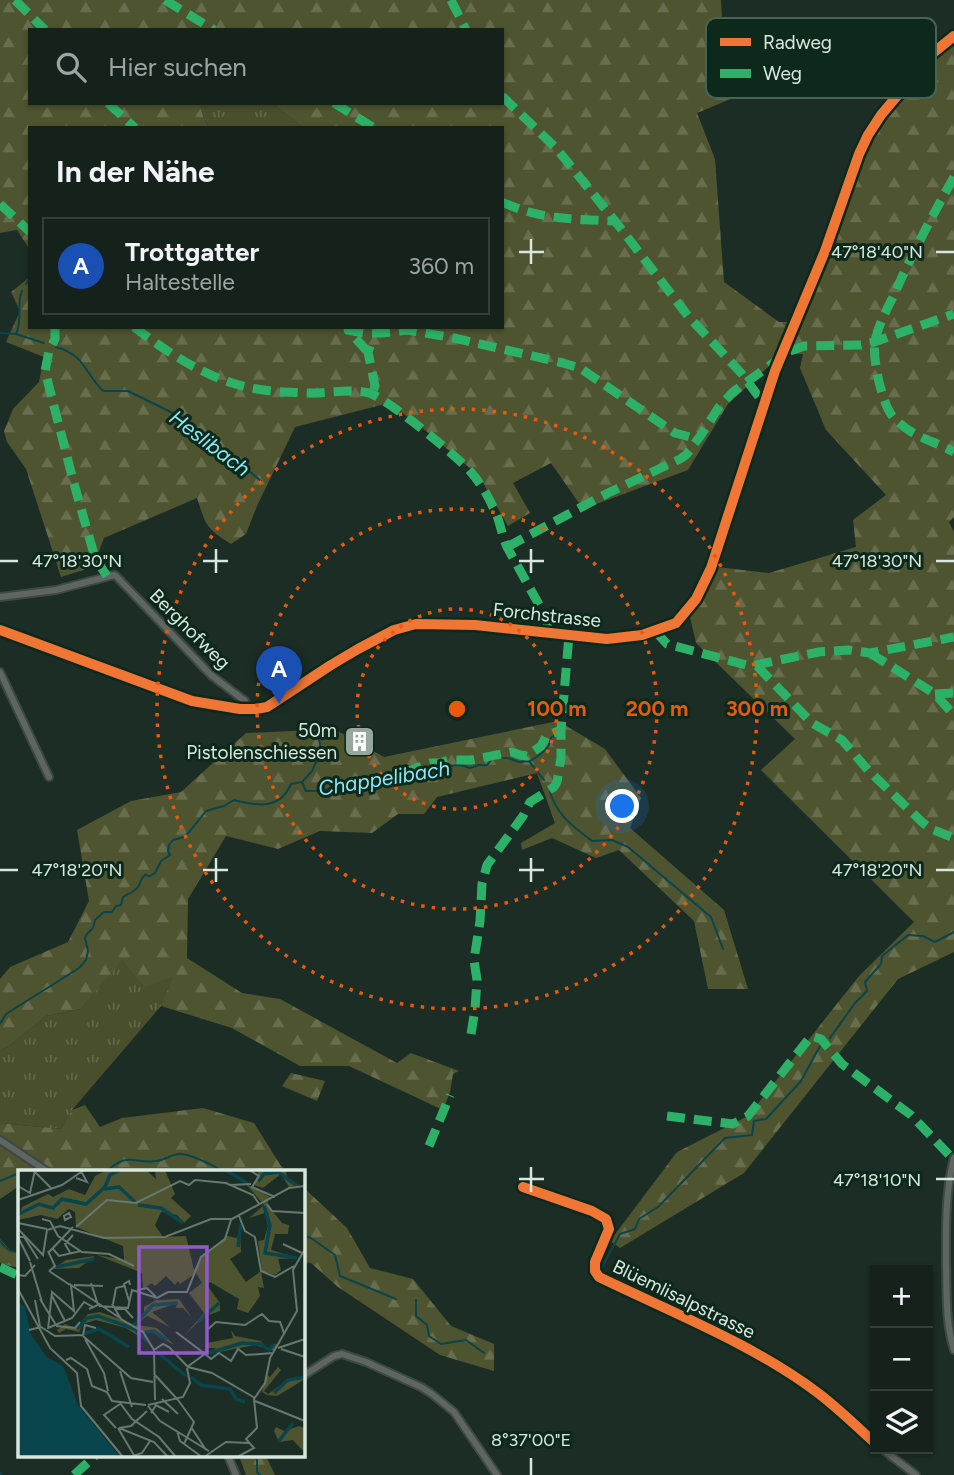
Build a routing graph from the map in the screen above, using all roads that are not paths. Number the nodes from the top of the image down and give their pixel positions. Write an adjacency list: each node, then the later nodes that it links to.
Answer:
1 (954, 36): 2 (street, Forchstrasse)
2 (936, 51)
3 (895, 98): 7 (street, Forchstrasse)
4 (0, 597): 7 (street, Berghofweg)
5 (0, 630): 7 (street, Forchstrasse)
6 (0, 672): 8 (street)
7 (249, 709)
8 (49, 777)
9 (0, 1140): 11 (street)
10 (954, 1158): 13 (street)
11 (45, 1170)
12 (523, 1187): 15 (street, Blüemlisalpstrasse)
13 (954, 1350)
14 (304, 1375): 19 (street)
15 (870, 1439)
16 (889, 1454): 20 (street)
17 (229, 1458): 18 (street)
18 (236, 1475)
19 (497, 1475)
20 (916, 1475)

